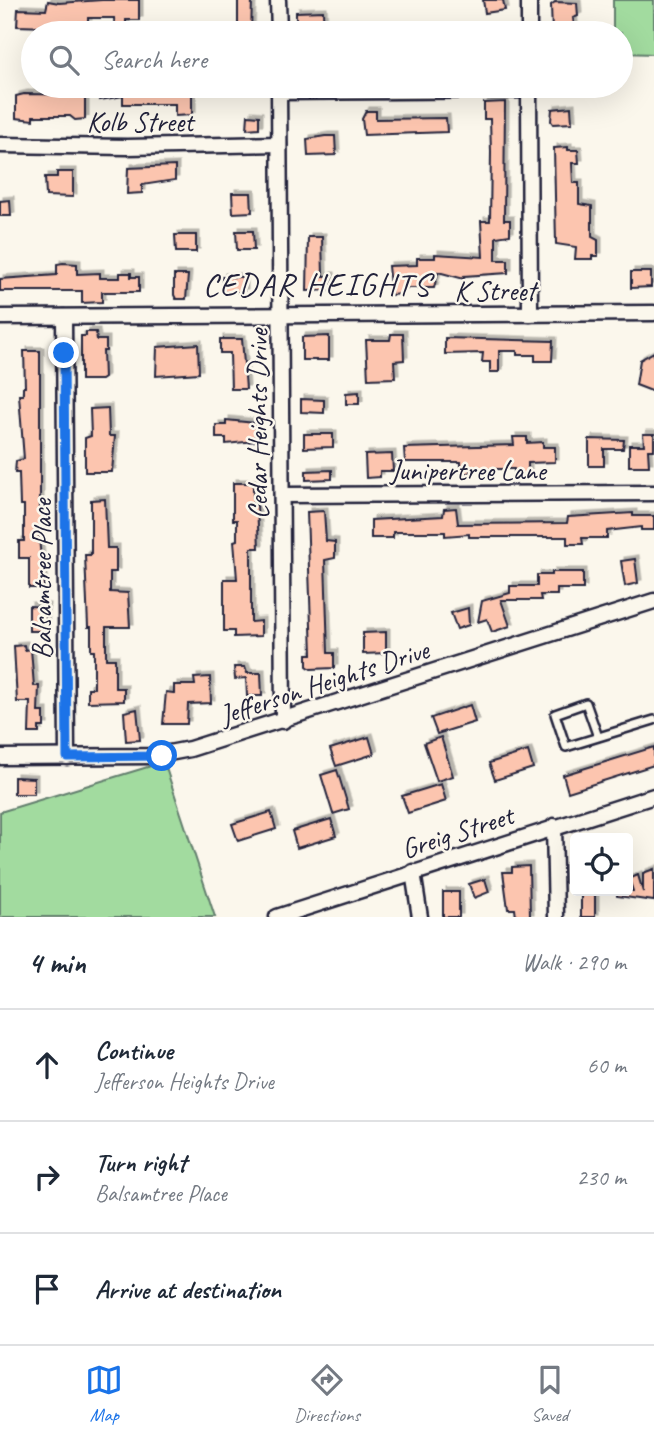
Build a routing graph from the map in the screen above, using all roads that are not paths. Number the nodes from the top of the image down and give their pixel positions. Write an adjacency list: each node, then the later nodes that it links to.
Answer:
1 (278, 0): 3 (street)
2 (529, 0): 4 (street)
3 (279, 21)
4 (529, 21)
5 (279, 98): 7 (street, Cedar Heights Drive)
6 (529, 98): 10 (street)
7 (279, 144): 8 (street, Kolb Street); 11 (street, Cedar Heights Drive)
8 (0, 145)
9 (654, 313): 10 (street, K Street)
10 (530, 314): 11 (street, K Street)
11 (281, 316): 13 (street, K Street); 15 (street, Cedar Heights Drive)
12 (0, 317): 13 (street, K Street)
13 (64, 317): 21 (street, Balsamtree Place)
14 (654, 492): 15 (street, Junipertree Lane)
15 (282, 495): 18 (street, Cedar Heights Drive)
16 (654, 601): 18 (street, Jefferson Heights Drive)
17 (654, 720): 19 (lane)
18 (283, 721): 21 (street, Jefferson Heights Drive)
19 (598, 737): 19 (lane)
20 (0, 757): 21 (street, Jefferson Heights Drive)
21 (67, 757)
22 (654, 796): 23 (street, Greig Street)
23 (554, 826): 24 (street, Greig Street); 27 (street)
24 (413, 872): 25 (street, Greig Street); 26 (street)
25 (283, 916)
26 (420, 917)
27 (556, 917)

